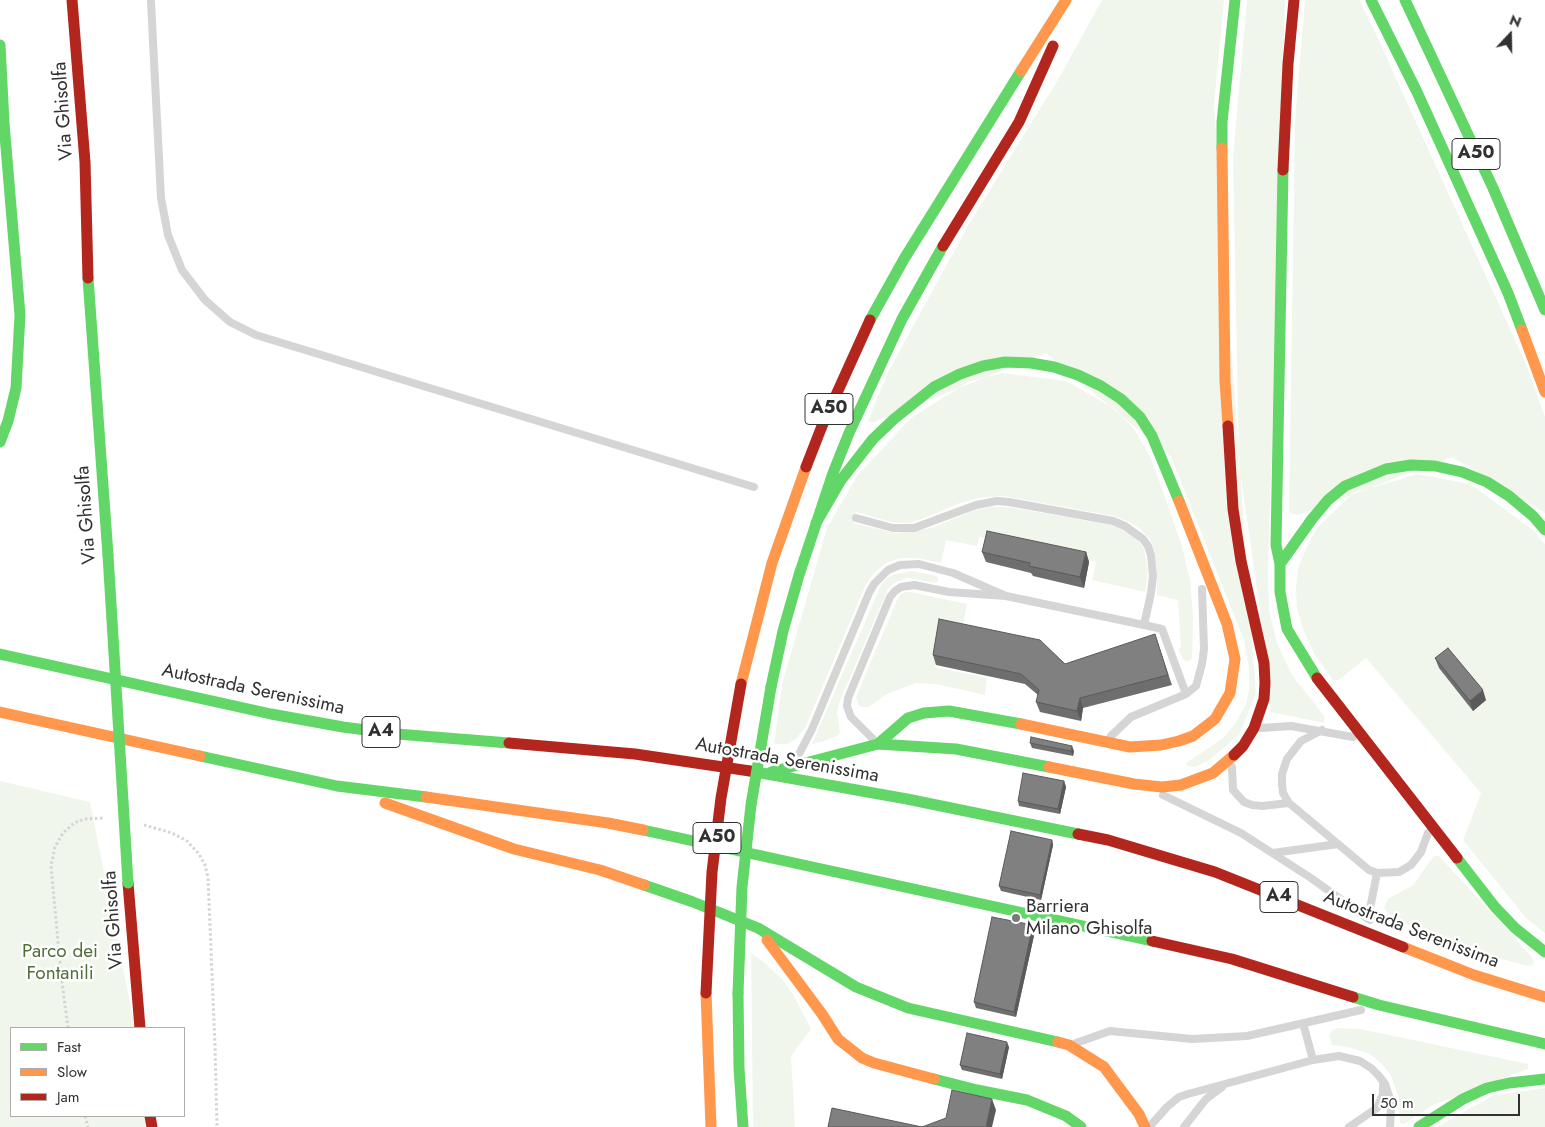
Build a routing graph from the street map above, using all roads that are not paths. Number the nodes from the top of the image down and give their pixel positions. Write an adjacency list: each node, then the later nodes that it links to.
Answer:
1 (72, 0): 46 (main road, Via Ghisolfa, bridge)
2 (1066, 0): 53 (main road, A50, bridge)
3 (1074, 0): 15 (main road)
4 (1235, 0): 24 (main road)
5 (1294, 0): 18 (main road)
6 (1371, 0): 11 (main road)
7 (1405, 0): 10 (main road, A50)
8 (150, 2): 13 (lane)
9 (0, 45): 12 (main road)
10 (1545, 310)
11 (1545, 392)
12 (0, 442)
13 (754, 487)
14 (856, 518): 20 (lane)
15 (816, 523): 17 (main road); 54 (main road, bridge)
16 (1545, 530): 18 (main road)
17 (1200, 555): 22 (lane); 27 (main road)
18 (1280, 564): 26 (main road)
19 (1006, 596): 20 (lane); 28 (lane); 30 (lane)
20 (1144, 625): 22 (lane)
21 (0, 654): 31 (main road, Autostrada Serenissima / A4)
22 (1186, 694): 27 (lane)
23 (0, 712): 33 (main road)
24 (1254, 728): 25 (lane); 29 (main road)
25 (1322, 730): 26 (lane); 34 (lane)
26 (1365, 739): 35 (main road)
27 (1106, 741): 28 (main road)
28 (878, 744): 30 (main road); 32 (main road)
29 (1232, 757): 32 (main road); 34 (lane)
30 (793, 765): 31 (main road)
31 (767, 774): 41 (main road, Autostrada Serenissima / A4)
32 (1134, 784): 37 (lane)
33 (337, 786): 40 (main road); 44 (main road)
34 (1289, 803): 36 (lane)
35 (1430, 824): 38 (lane); 42 (main road)
36 (1338, 844): 37 (lane); 38 (lane)
37 (1273, 853): 39 (lane)
38 (1377, 873): 39 (lane)
39 (1375, 925): 41 (lane)
40 (758, 928): 48 (main road); 55 (main road)
41 (1394, 942): 43 (main road, Autostrada Serenissima / A4)
42 (1545, 952)
43 (1545, 997)
44 (1379, 1005): 45 (lane); 47 (main road)
45 (1303, 1023): 48 (lane); 49 (lane)
46 (140, 1027)
47 (1545, 1044)
48 (1069, 1045): 56 (main road)
49 (1313, 1060): 50 (lane); 52 (lane)
50 (1379, 1076): 59 (lane); 60 (lane)
51 (1545, 1079): 61 (main road)
52 (1236, 1081): 57 (lane); 58 (lane)
53 (711, 1127)
54 (743, 1127)
55 (1081, 1127)
56 (1144, 1127)
57 (1149, 1127)
58 (1184, 1127)
59 (1349, 1127)
60 (1390, 1127)
61 (1419, 1127)

